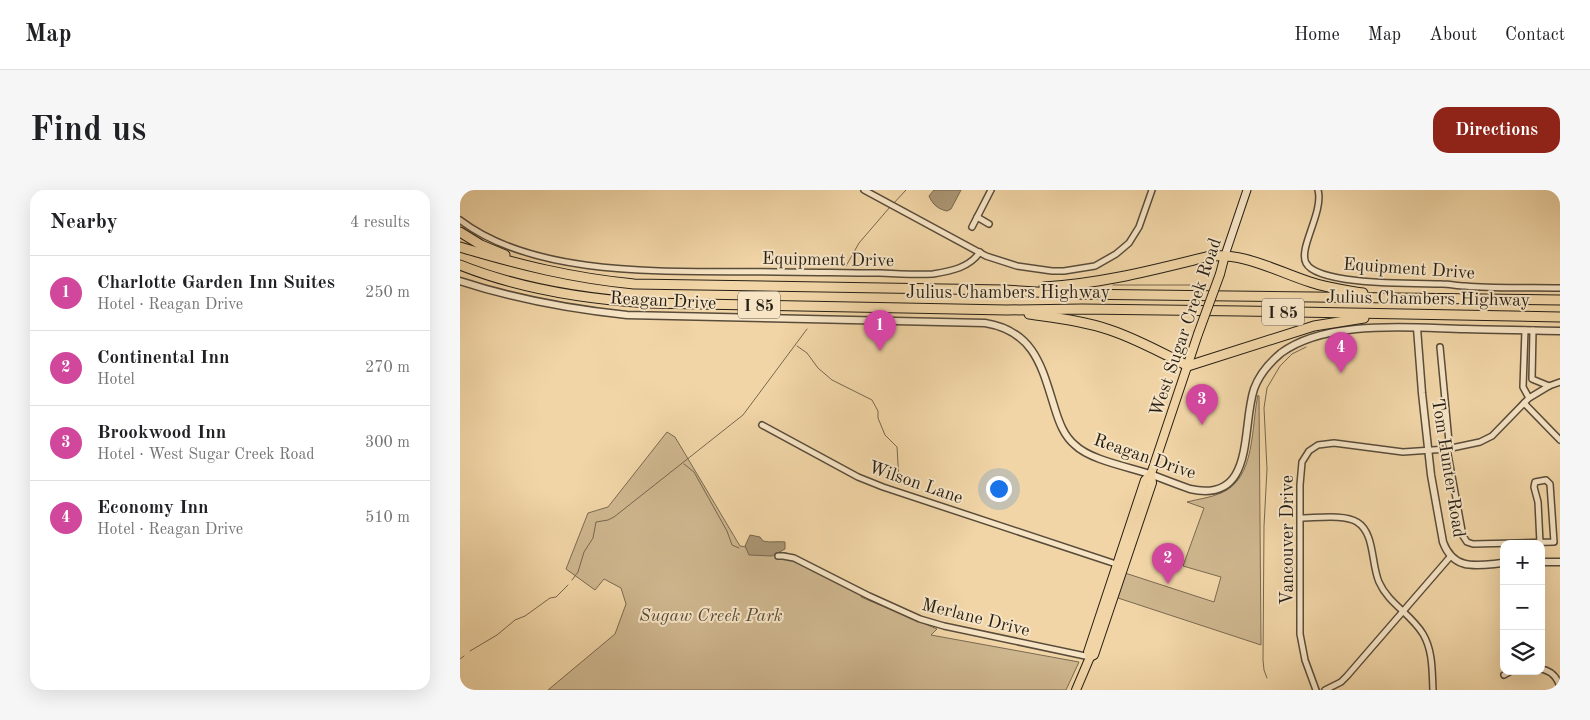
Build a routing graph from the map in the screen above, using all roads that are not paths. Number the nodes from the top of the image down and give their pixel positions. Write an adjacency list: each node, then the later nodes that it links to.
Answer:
1 (864, 190): 12 (street)
2 (991, 190): 6 (street)
3 (1152, 190): 12 (street)
4 (1247, 190): 13 (main road, West Sugar Creek Road)
5 (1318, 190): 17 (street, Equipment Drive)
6 (977, 218): 8 (street); 9 (street)
7 (460, 220): 12 (street, Equipment Drive)
8 (989, 224)
9 (972, 227)
10 (460, 232): 15 (highway)
11 (460, 247): 15 (highway, Julius Chambers Highway / I 85)
12 (980, 252)
13 (1225, 255): 18 (highway); 19 (highway); 29 (main road, West Sugar Creek Road, bridge)
14 (460, 267): 21 (highway, Julius Chambers Highway / I 85)
15 (550, 272): 18 (highway, Julius Chambers Highway / I 85)
16 (460, 281): 38 (street, Reagan Drive)
17 (1560, 288)
18 (1004, 290): 19 (highway, Julius Chambers Highway / I 85)
19 (1383, 296): 20 (highway, Julius Chambers Highway / I 85)
20 (1560, 300)
21 (1006, 310): 22 (highway, Julius Chambers Highway / I 85); 29 (highway)
22 (1386, 314): 23 (highway, Julius Chambers Highway / I 85); 29 (highway)
23 (1560, 317)
24 (1417, 328): 25 (street, Reagan Drive); 37 (street, Tom Hunter Road); 38 (street, Reagan Drive)
25 (1525, 330): 26 (street, Reagan Drive); 32 (street)
26 (1533, 330): 27 (street, Reagan Drive); 31 (street)
27 (1560, 331)
28 (1440, 347): 36 (street)
29 (1188, 366): 38 (main road, West Sugar Creek Road)
30 (1560, 382): 31 (street, Vancouver Drive)
31 (1549, 386): 32 (street, Vancouver Drive)
32 (1529, 398): 33 (street, Vancouver Drive)
33 (1524, 403): 35 (street); 36 (street, Vancouver Drive)
34 (762, 425): 47 (street, Wilson Lane)
35 (1560, 440)
36 (1447, 449): 37 (street, Vancouver Drive); 41 (street)
37 (1428, 451): 39 (street, Vancouver Drive); 43 (street, Tom Hunter Road)
38 (1151, 474): 47 (main road, West Sugar Creek Road)
39 (1301, 518): 48 (street); 53 (street, Vancouver Drive)
40 (1540, 543): 40 (street)
41 (1500, 544)
42 (778, 556): 49 (street, Merlane Drive)
43 (1450, 557): 46 (street, Tom Hunter Road); 48 (street)
44 (1545, 562): 45 (street)
45 (1560, 562)
46 (1500, 563)
47 (1121, 566): 49 (main road, West Sugar Creek Road)
48 (1403, 612): 54 (street); 55 (street)
49 (1090, 657): 52 (main road, West Sugar Creek Road)
50 (1545, 670): 51 (street)
51 (1560, 688)
52 (1076, 690)
53 (1316, 690)
54 (1325, 690)
55 (1433, 690)

